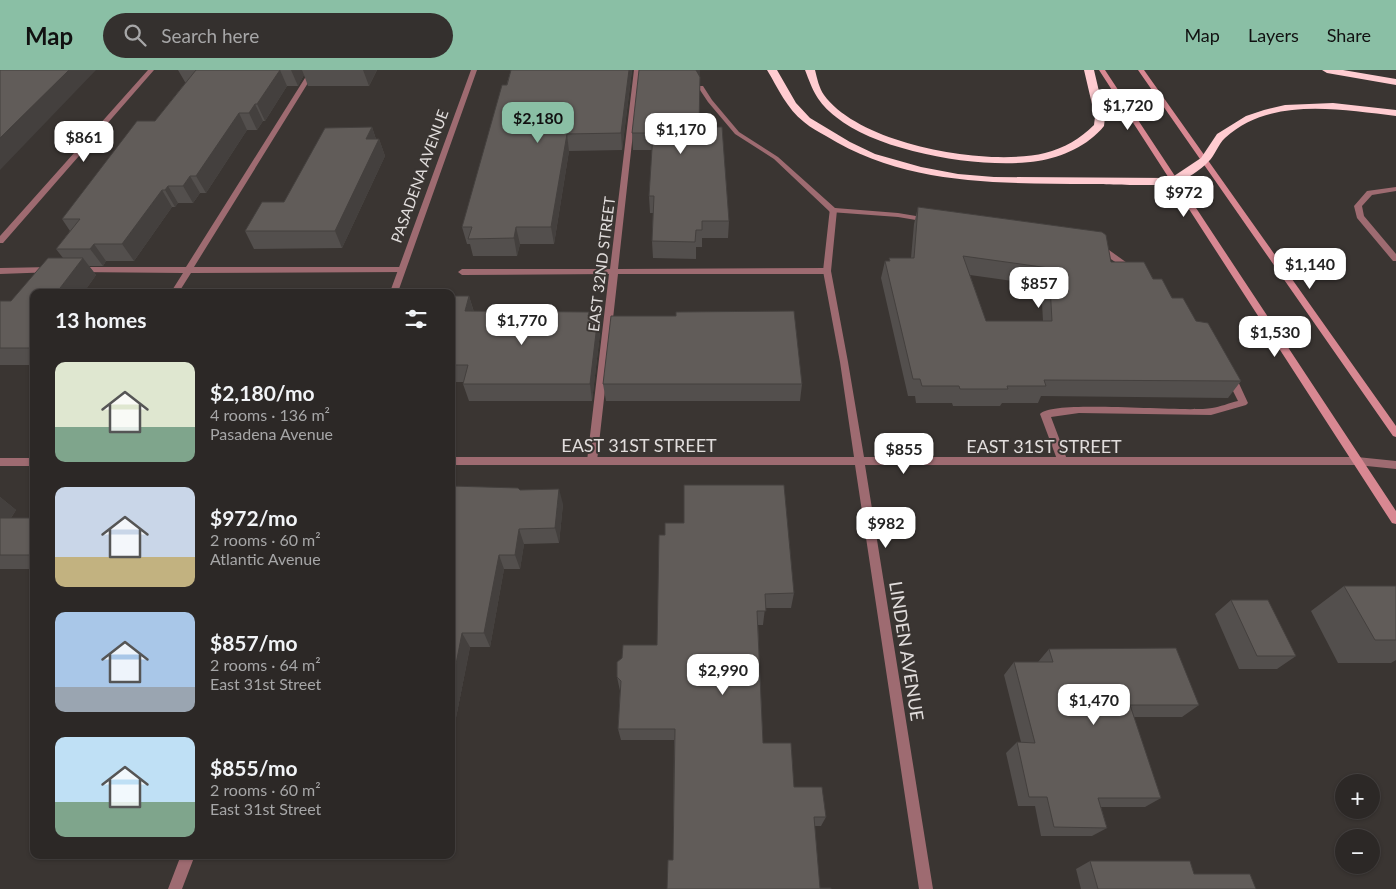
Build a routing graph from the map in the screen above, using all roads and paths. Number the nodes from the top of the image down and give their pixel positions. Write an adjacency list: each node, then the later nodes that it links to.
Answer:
1 (151, 70): 19 (street)
2 (313, 70): 24 (street)
3 (474, 70): 25 (street, PASADENA AVENUE)
4 (637, 70): 29 (street, EAST 32ND STREET)
5 (772, 70): 15 (highway)
6 (810, 70): 7 (highway)
7 (1089, 70)
8 (1102, 70): 15 (main road)
9 (1141, 70): 14 (main road)
10 (1327, 70): 11 (highway)
11 (1396, 82)
12 (701, 87): 17 (street)
13 (1396, 113): 14 (highway)
14 (1205, 160): 15 (highway); 34 (main road)
15 (1173, 181): 37 (main road)
16 (1396, 189): 21 (street)
17 (833, 210): 18 (street); 27 (street, LINDEN AVENUE)
18 (935, 221)
19 (0, 241)
20 (1091, 242): 30 (street)
21 (1396, 259)
22 (60, 270): 26 (street)
23 (70, 270): 24 (street)
24 (189, 270): 25 (street); 31 (street)
25 (402, 270): 32 (street, PASADENA AVENUE)
26 (0, 271)
27 (827, 271): 29 (street); 40 (street, LINDEN AVENUE)
28 (462, 272): 29 (street)
29 (614, 272): 36 (street, EAST 32ND STREET)
30 (1137, 273)
31 (177, 289)
32 (395, 289)
33 (1228, 371): 41 (street)
34 (1396, 433)
35 (455, 461): 36 (street, EAST 31ST STREET)
36 (592, 461): 40 (street, EAST 31ST STREET)
37 (1357, 461): 41 (street, EAST 31ST STREET); 42 (street, EAST 31ST STREET); 43 (main road)
38 (0, 462): 39 (street)
39 (30, 462)
40 (860, 462): 41 (street, EAST 31ST STREET); 46 (street, LINDEN AVENUE)
41 (1063, 462)
42 (1396, 465)
43 (1396, 520)
44 (186, 859): 45 (street)
45 (175, 889)
46 (926, 889)

